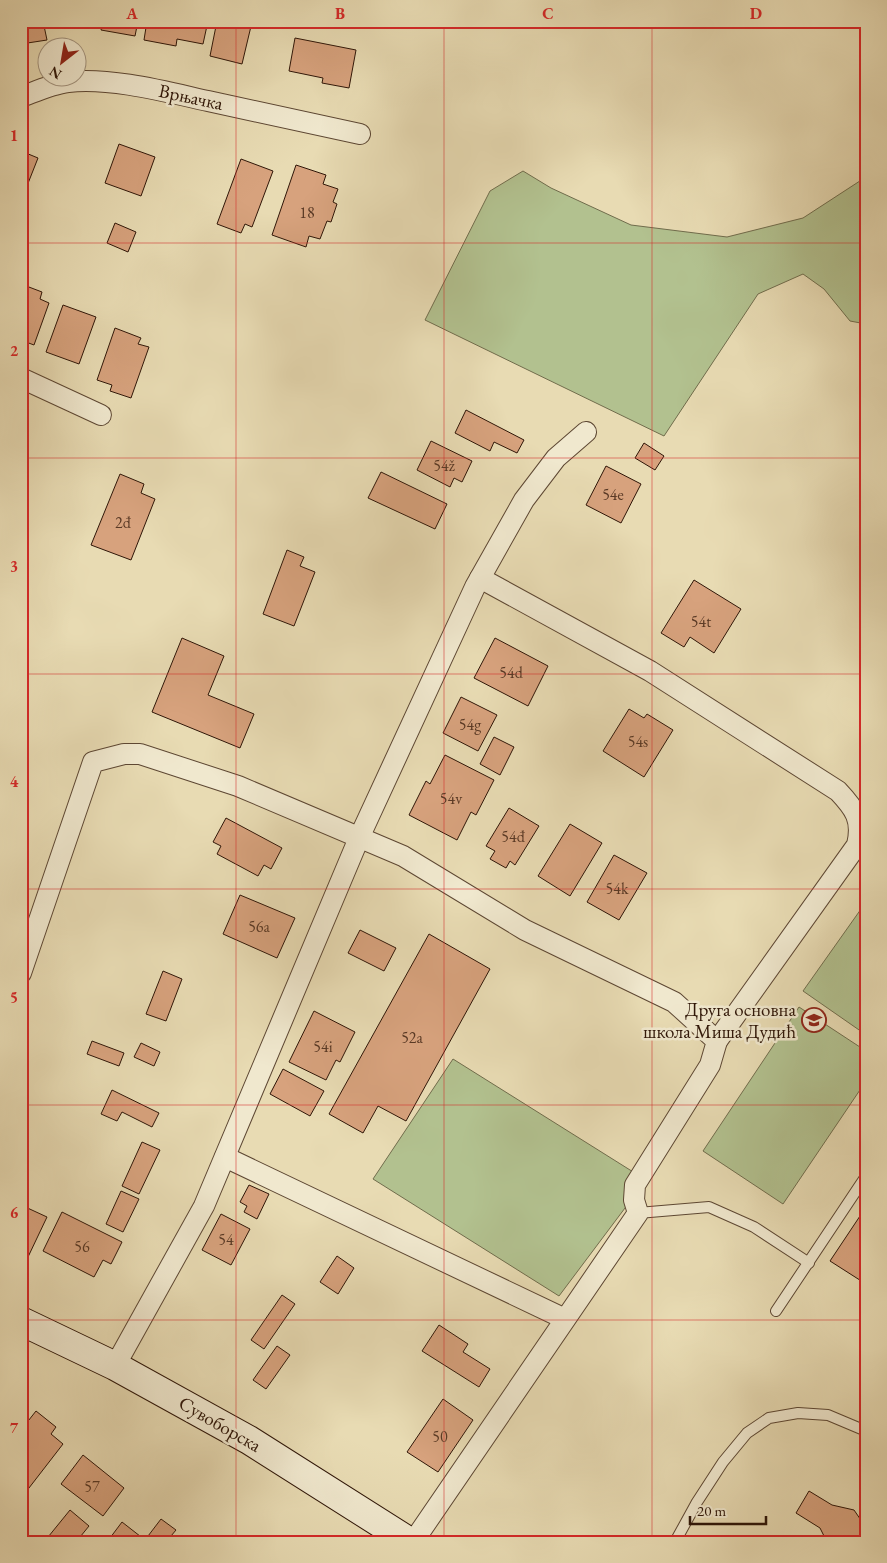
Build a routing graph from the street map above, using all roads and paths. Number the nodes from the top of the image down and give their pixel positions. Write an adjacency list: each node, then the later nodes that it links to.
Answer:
1 (21, 97): 2 (street, Врњачка)
2 (360, 134)
3 (21, 378): 4 (street)
4 (101, 415)
5 (586, 432): 6 (street)
6 (480, 578): 7 (street); 9 (street)
7 (359, 838): 8 (street); 9 (street); 10 (street)
8 (21, 973)
9 (717, 1041): 12 (street)
10 (225, 1157): 15 (street); 17 (street)
11 (866, 1176): 13 (lane)
12 (638, 1213): 13 (lane); 15 (street)
13 (808, 1263): 14 (lane)
14 (776, 1311)
15 (565, 1319): 19 (street)
16 (23, 1326): 17 (main road, Сувоборска)
17 (115, 1366): 19 (main road, Сувоборска)
18 (866, 1431): 20 (lane)
19 (412, 1542)
20 (674, 1542)

